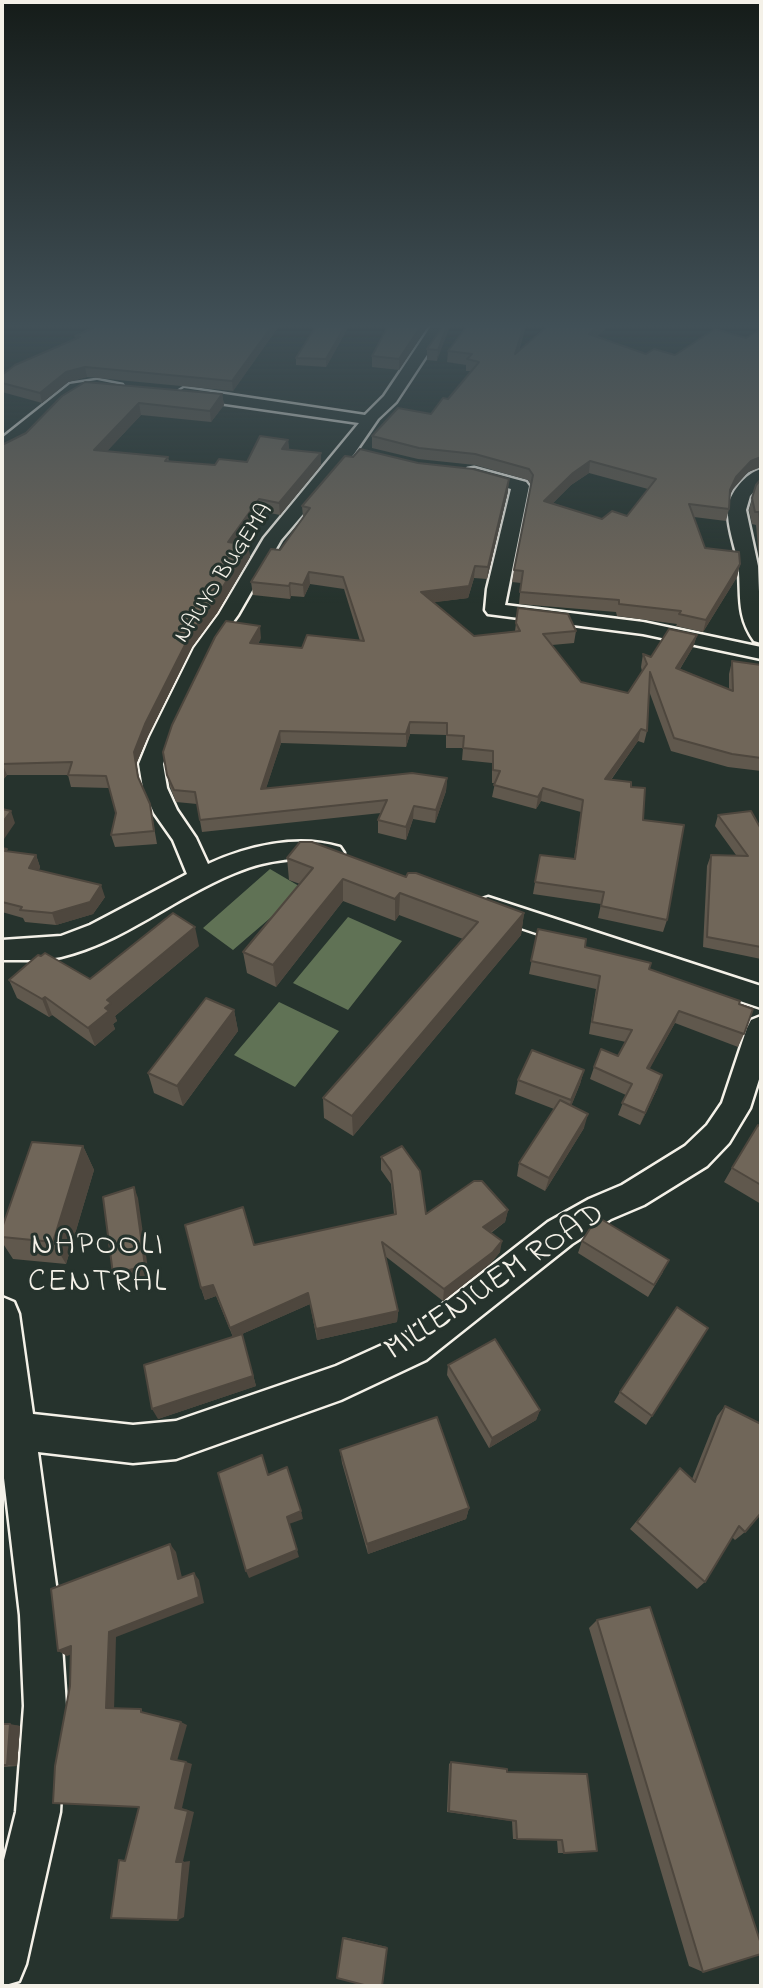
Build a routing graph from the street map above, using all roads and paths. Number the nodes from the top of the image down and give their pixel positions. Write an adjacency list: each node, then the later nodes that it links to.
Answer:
1 (36, 419): 5 (street)
2 (355, 419): 4 (street)
3 (371, 419): 4 (street, NAUYO BUGEMA)
4 (369, 421): 6 (street, NAUYO BUGEMA)
5 (2, 446)
6 (348, 450): 7 (street); 13 (street, NAUYO BUGEMA)
7 (371, 456)
8 (458, 470): 11 (street)
9 (761, 474): 10 (street)
10 (761, 637)
11 (761, 653)
12 (360, 862): 13 (street)
13 (201, 877): 15 (street)
14 (464, 898): 16 (street)
15 (2, 950)
16 (761, 997)
17 (761, 1028): 19 (street, MILLENIUEM ROAD)
18 (2, 1314): 19 (street)
19 (18, 1431): 20 (street)
20 (2, 1964)

